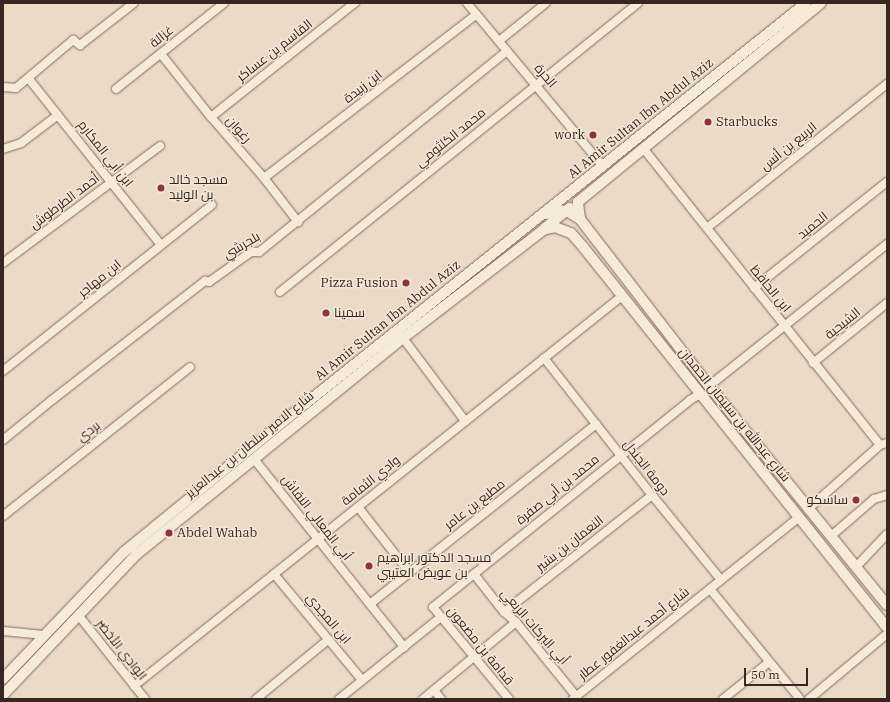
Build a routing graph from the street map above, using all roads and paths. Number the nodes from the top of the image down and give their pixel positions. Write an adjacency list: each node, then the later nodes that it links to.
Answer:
1 (134, 3): 13 (street)
2 (224, 3): 12 (street, غزالة)
3 (355, 3): 19 (street, القاسم بن عساكر)
4 (467, 3): 9 (street, الحرة)
5 (546, 3): 10 (street)
6 (638, 3): 15 (street, محمد الكلثومي)
7 (806, 3): 23 (street, Al Amir Sultan Ibn Abdul Aziz)
8 (821, 3): 21 (street, Al Amir Sultan Ibn Abdul Aziz)
9 (476, 15): 10 (street, الحرة); 24 (street, ابن زبيدة)
10 (499, 41): 11 (street, الحرة)
11 (507, 51): 15 (street, الحرة); 32 (street, بلجرشي)
12 (161, 54): 17 (street, غزالة); 19 (street, رغوان)
13 (28, 78): 16 (street); 18 (street, ابن أبي المكارم)
14 (887, 84): 34 (street, الربيع بن أنس)
15 (536, 85): 23 (street, الحرة); 41 (street, محمد الكلثومي)
16 (3, 87)
17 (116, 89)
18 (58, 115): 22 (street); 25 (street, ابن أبي المكارم)
19 (211, 117): 24 (street, رغوان)
20 (160, 146): 25 (street, أحمد الطرطوش)
21 (643, 148): 28 (street, Al Amir Sultan Ibn Abdul Aziz); 34 (street, ابن الحافظ)
22 (3, 149)
23 (602, 166): 27 (street, Al Amir Sultan Ibn Abdul Aziz)
24 (264, 178): 32 (street, رغوان)
25 (112, 182): 38 (street, ابن أبي المكارم); 39 (street, أحمد الطرطوش)
26 (887, 182): 40 (street, الحميد)
27 (568, 194): 30 (street); 33 (street, Al Amir Sultan Ibn Abdul Aziz)
28 (578, 202): 30 (street, Al Amir Sultan Ibn Abdul Aziz); 31 (street, Al Amir Sultan Ibn Abdul Aziz)
29 (212, 205): 38 (street, ابن مهاجر)
30 (563, 212): 31 (street); 33 (street); 35 (street, Al Amir Sultan Ibn Abdul Aziz); 36 (street, شارع عبدالله بن سليمان الحمدان)
31 (580, 219): 36 (street); 50 (street, شارع عبدالله بن سليمان الحمدان)
32 (298, 222): 54 (street, بلجرشي)
33 (528, 226): 83 (street, Al Amir Sultan Ibn Abdul Aziz)
34 (707, 228): 40 (street, ابن الحافظ)
35 (543, 230): 36 (street, شارع الامير سلطان بن عبدالعزيز); 45 (street, شارع الامير سلطان بن عبدالعزيز)
36 (571, 233): 42 (street, شارع عبدالله بن سليمان الحمدان)
37 (887, 244): 44 (street)
38 (161, 245): 49 (street, ابن مهاجر)
39 (3, 263)
40 (754, 288): 44 (street, ابن الحافظ)
41 (280, 292)
42 (622, 296): 46 (street, وادي الثمامة); 51 (street, شارع عبدالله بن سليمان الحمدان)
43 (887, 303): 47 (street, الشيحية)
44 (784, 326): 47 (street, ابن الحافظ); 50 (street)
45 (403, 338): 52 (street); 57 (street, شارع الامير سلطان بن عبدالعزيز)
46 (544, 358): 52 (street, وادي الثمامة); 53 (street, دومة الجندل)
47 (814, 363): 55 (street, ابن الحافظ)
48 (190, 367): 62 (street, بردي)
49 (3, 371)
50 (709, 386): 61 (street, شارع عبدالله بن سليمان الحمدان)
51 (700, 394): 56 (street, محمد بن أبي صفرة); 63 (street, شارع عبدالله بن سليمان الحمدان)
52 (465, 421): 60 (street, وادي الثمامة)
53 (596, 424): 56 (street, دومة الجندل); 68 (street, مطيع بن عامر)
54 (3, 440)
55 (884, 444): 61 (street)
56 (621, 455): 58 (street, دومة الجندل); 70 (street, محمد بن أبي صفرة)
57 (254, 459): 66 (street, أبي المعالي النقاش); 77 (street, شارع الامير سلطان بن عبدالعزيز)
58 (652, 495): 71 (street, دومة الجندل); 76 (street, النعمان بن بشير)
59 (887, 496): 65 (street)
60 (358, 507): 66 (street, وادي الثمامة); 68 (street)
61 (808, 509): 65 (street, شارع عبدالله بن سليمان الحمدان)
62 (3, 516)
63 (798, 518): 71 (street); 80 (street, شارع عبدالله بن سليمان الحمدان)
64 (887, 534): 67 (street)
65 (831, 536): 67 (street, شارع عبدالله بن سليمان الحمدان)
66 (317, 540): 69 (street, وادي الثمامة); 73 (street, أبي المعالي النقاش)
67 (856, 567): 74 (street, شارع عبدالله بن سليمان الحمدان)
68 (409, 572): 73 (street, مطيع بن عامر)
69 (274, 574): 84 (street, ابن المجدي); 90 (street, وادي الثمامة)
70 (474, 574): 75 (street, محمد بن أبي صفرة); 76 (street, أبي البركات الربعي)
71 (721, 580): 72 (street)
72 (710, 589): 87 (street); 93 (street, شارع أحمد عبدالغفور عطار)
73 (370, 604): 85 (street, أبي المعالي النقاش)
74 (887, 605)
75 (433, 607): 78 (street, قدامة بن مضعون)
76 (504, 612): 79 (street, أبي البركات الربعي)
77 (79, 616): 90 (street, الوادي الأخضر); 92 (street, شارع الامير سلطان بن عبدالعزيز)
78 (441, 617): 85 (street); 86 (street, قدامة بن مضعون)
79 (516, 622): 86 (street); 93 (street, أبي البركات الربعي)
80 (887, 627)
81 (3, 631): 83 (street)
82 (887, 634): 102 (street)
83 (44, 635): 88 (street, Al Amir Sultan Ibn Abdul Aziz)
84 (329, 639): 89 (street, ابن المجدي); 95 (street)
85 (404, 647): 89 (street)
86 (474, 657): 91 (street); 99 (street, قدامة بن مضعون)
87 (769, 662): 100 (street); 101 (street)
88 (3, 679)
89 (362, 680): 96 (street)
90 (134, 686): 94 (street, الوادي الأخضر)
91 (434, 690): 97 (street); 98 (street)
92 (3, 695)
93 (574, 697)
94 (145, 699)
95 (256, 699)
96 (339, 699)
97 (422, 699)
98 (441, 699)
99 (509, 699)
100 (723, 699)
101 (800, 699)
102 (809, 699)

